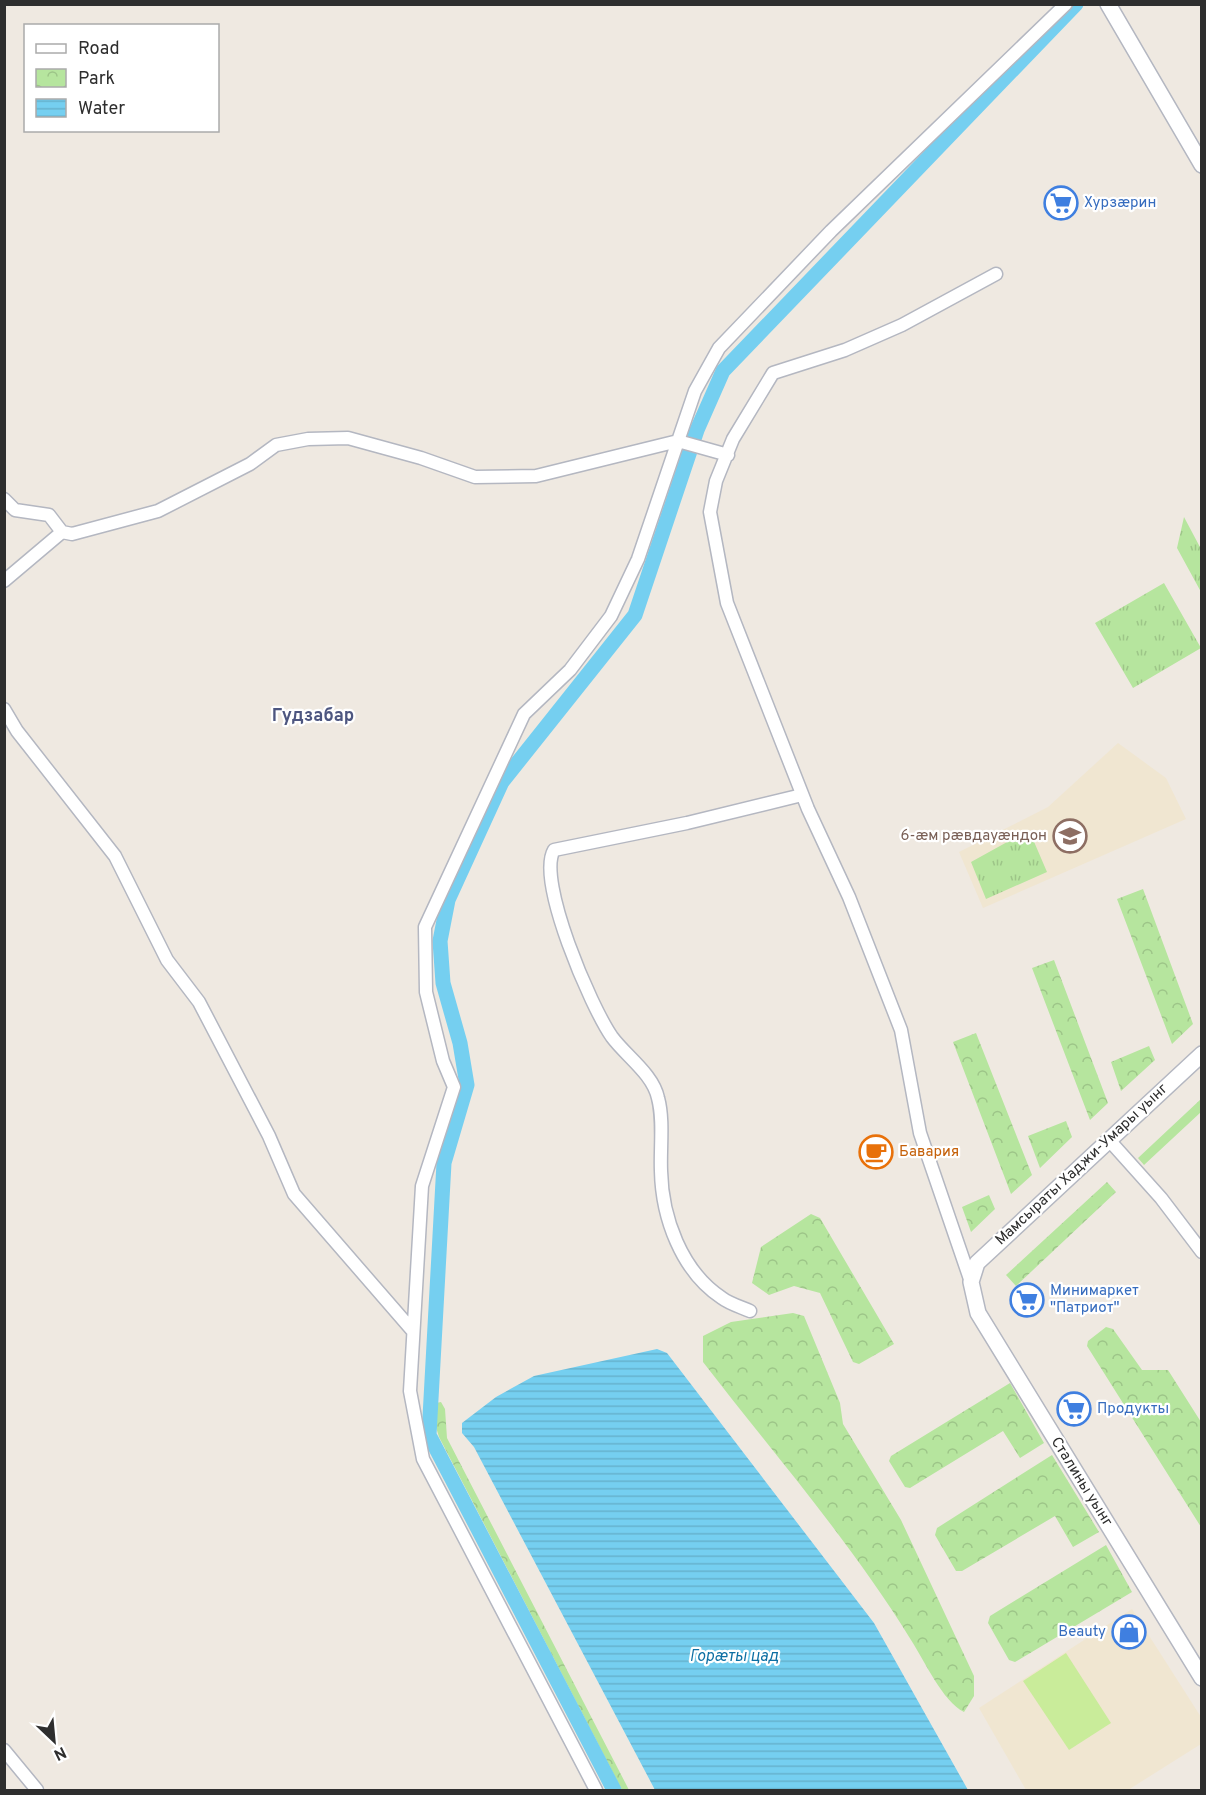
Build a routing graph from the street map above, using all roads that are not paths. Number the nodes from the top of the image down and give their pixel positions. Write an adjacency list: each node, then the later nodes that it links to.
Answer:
1 (1066, 4): 5 (street)
2 (1108, 4): 3 (street)
3 (1202, 165)
4 (996, 274): 6 (street)
5 (681, 442): 6 (street); 8 (street); 17 (street)
6 (722, 453): 11 (street)
7 (4, 499): 8 (street)
8 (62, 532): 9 (street)
9 (4, 581)
10 (4, 710): 17 (street)
11 (802, 795): 15 (street); 16 (street)
12 (1202, 1054): 13 (street, Мамсыраты Хаджи-Умары уынг)
13 (1109, 1140): 14 (street); 15 (street, Мамсыраты Хаджи-Умары уынг)
14 (1202, 1252)
15 (972, 1282): 18 (street, Сталины уынг)
16 (750, 1311)
17 (412, 1330): 21 (street)
18 (1202, 1678)
19 (4, 1750): 20 (street)
20 (37, 1791)
21 (596, 1791)

